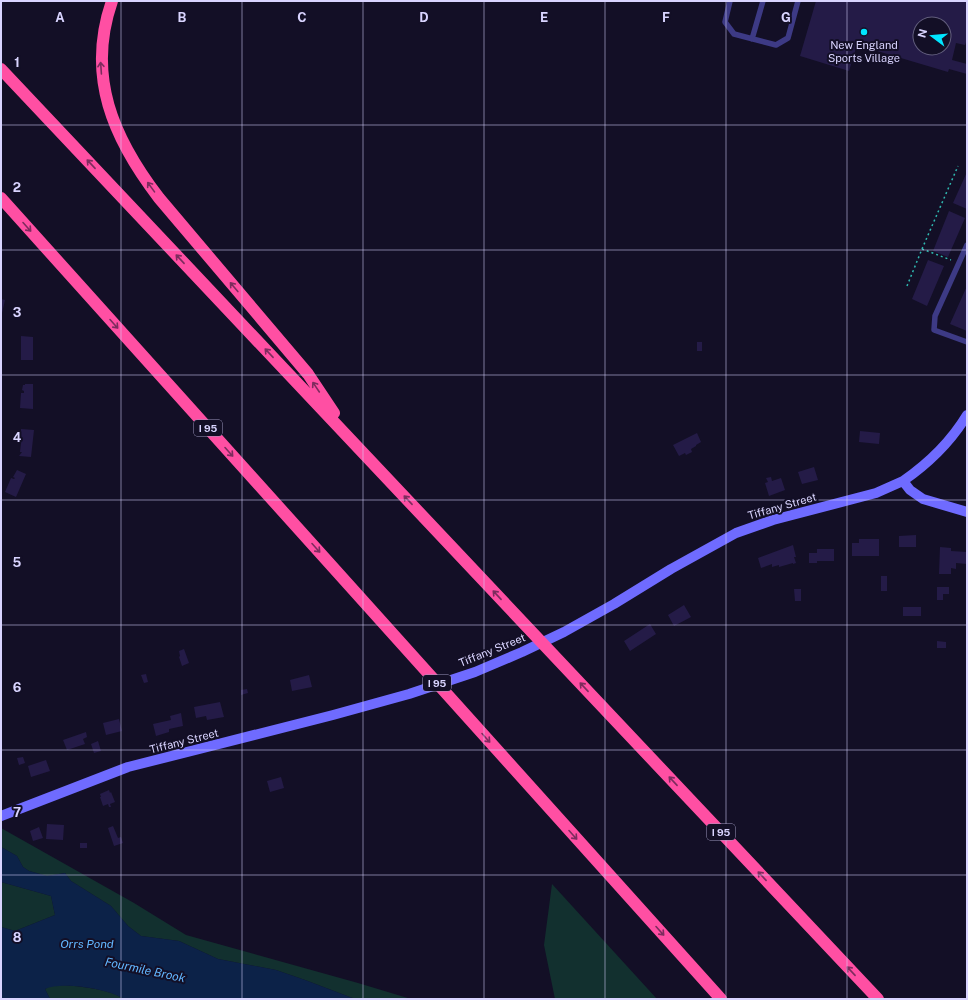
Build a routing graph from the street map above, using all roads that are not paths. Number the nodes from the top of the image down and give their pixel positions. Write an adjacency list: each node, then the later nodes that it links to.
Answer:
1 (112, 1): 11 (highway, one-way to 1)
2 (730, 1): 5 (lane)
3 (763, 1): 5 (lane)
4 (798, 1): 5 (lane)
5 (752, 39)
6 (1, 69): 11 (highway, I 95, one-way to 6)
7 (1, 198): 15 (highway, I 95, one-way to 15)
8 (967, 245): 9 (lane)
9 (967, 342)
10 (967, 416): 12 (street, Tiffany Street)
11 (354, 443): 16 (highway, I 95, one-way to 11)
12 (903, 481): 13 (street); 14 (street, Tiffany Street)
13 (967, 512)
14 (1, 816)
15 (721, 999)
16 (878, 999)

